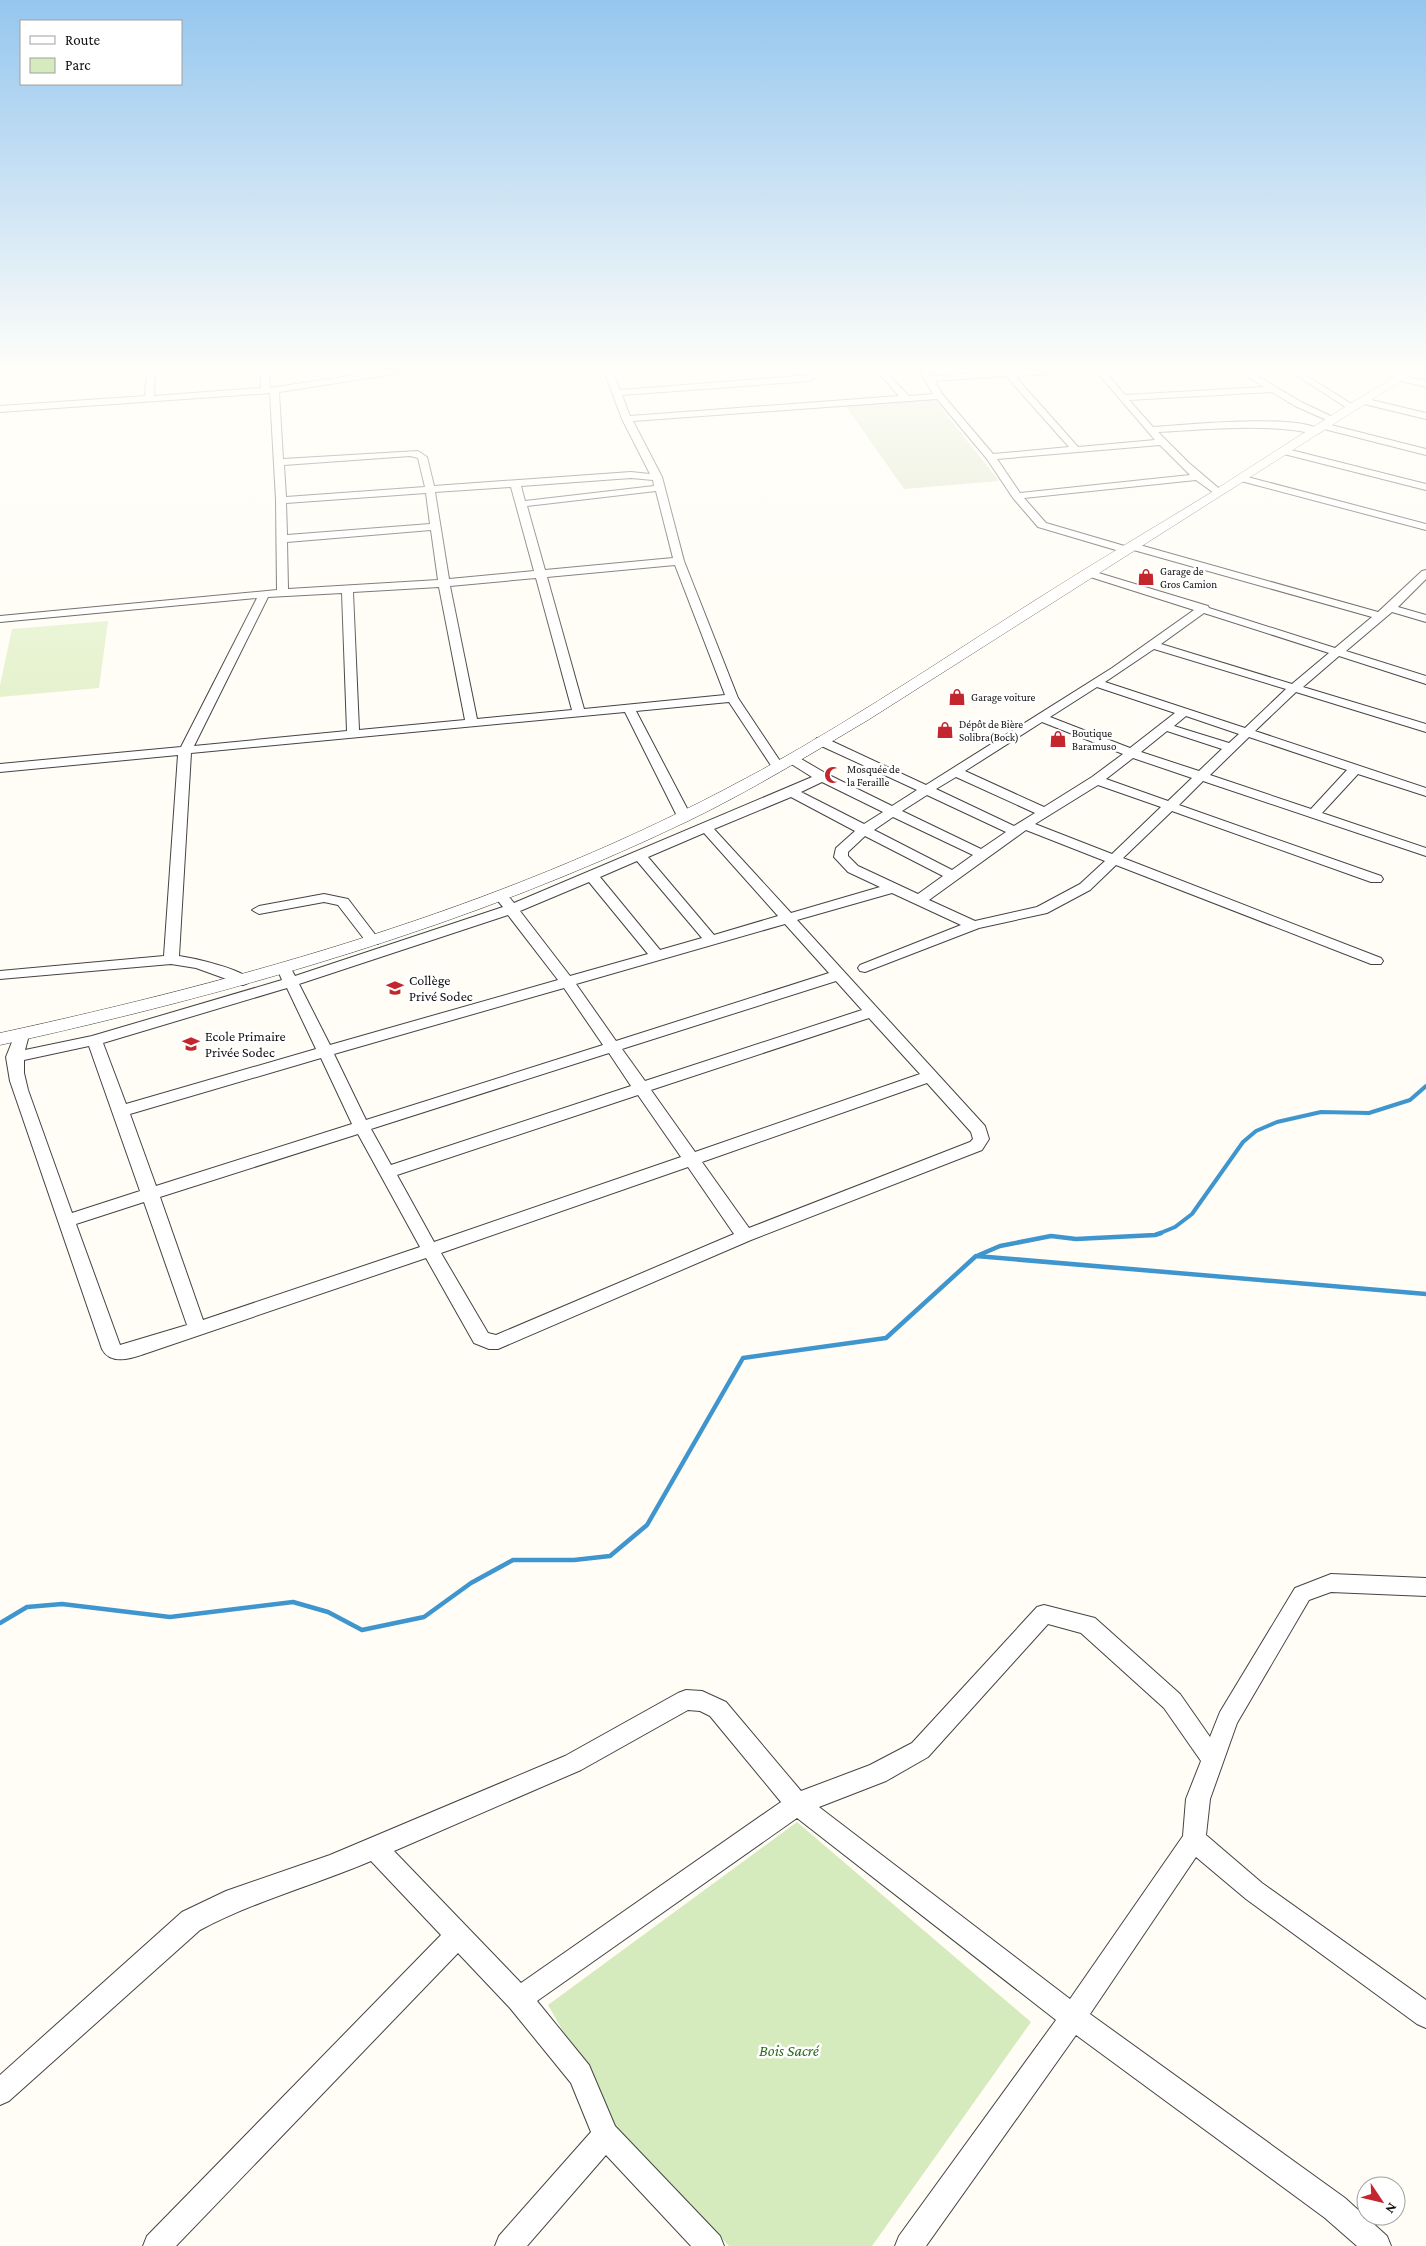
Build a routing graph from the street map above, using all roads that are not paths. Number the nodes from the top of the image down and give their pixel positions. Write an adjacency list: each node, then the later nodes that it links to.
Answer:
1 (279, 476): 17 (street)
2 (427, 476): 14 (street)
3 (618, 476): 11 (street)
4 (642, 476): 8 (street)
5 (1004, 476): 16 (street)
6 (1243, 476): 10 (street)
7 (1382, 476): 12 (street)
8 (657, 477): 13 (street)
9 (1197, 477): 15 (street); 16 (street)
10 (1240, 478): 15 (street); 20 (street)
11 (515, 482): 14 (street); 18 (street)
12 (1426, 487)
13 (660, 488): 18 (street); 23 (street)
14 (430, 489): 17 (street); 19 (street)
15 (1218, 493): 22 (street)
16 (1017, 496): 22 (street)
17 (281, 500): 21 (street)
18 (521, 504): 24 (street)
19 (435, 527): 21 (street); 27 (street)
20 (1426, 527)
21 (282, 539): 29 (street)
22 (1129, 548): 25 (street); 32 (street)
23 (679, 561): 24 (street); 40 (street)
24 (540, 573): 27 (street); 42 (street)
25 (1088, 573): 31 (street); 50 (street)
26 (1426, 573): 32 (street)
27 (444, 583): 28 (street); 45 (street)
28 (347, 589): 29 (street); 49 (street)
29 (283, 593): 30 (street)
30 (264, 594): 34 (street); 52 (street)
31 (1204, 608): 35 (street); 36 (street)
32 (1385, 612): 33 (street); 36 (street)
33 (1426, 618)
34 (0, 619)
35 (1153, 645): 38 (street); 39 (street)
36 (1338, 651): 37 (street); 39 (street)
37 (1426, 680)
38 (1097, 683): 43 (street); 44 (street)
39 (1294, 688): 47 (street); 48 (street)
40 (732, 698): 41 (street); 54 (street)
41 (630, 710): 42 (street); 68 (street)
42 (579, 712): 45 (street)
43 (1184, 712): 46 (street); 48 (street)
44 (1042, 718): 53 (street); 57 (street)
45 (472, 723): 49 (street)
46 (1166, 727): 51 (street); 53 (street)
47 (1426, 728)
48 (1248, 732): 51 (street); 56 (street)
49 (354, 734): 52 (street)
50 (821, 741): 54 (street); 61 (street)
51 (1231, 748): 59 (street)
52 (185, 751): 55 (street); 89 (street)
53 (1132, 753): 59 (street); 60 (street)
54 (785, 763): 58 (street); 68 (street)
55 (0, 768)
56 (1356, 768): 63 (street); 67 (street)
57 (954, 771): 61 (street); 66 (street)
58 (822, 776): 62 (street); 65 (street)
59 (1201, 777): 64 (street); 67 (street)
60 (1097, 780): 64 (street); 66 (street)
61 (925, 790): 65 (street); 70 (street)
62 (791, 792): 69 (street); 71 (street)
63 (1426, 792)
64 (1171, 807): 75 (street); 78 (street)
65 (893, 810): 71 (street); 73 (street)
66 (1045, 813): 70 (street)
67 (1315, 813): 72 (street)
68 (684, 816): 80 (street)
69 (706, 828): 74 (street); 84 (street)
70 (1020, 828): 73 (street); 75 (street)
71 (864, 830): 77 (street); 79 (street)
72 (1425, 852)
73 (983, 855): 77 (street)
74 (640, 856): 76 (street); 87 (street)
75 (1116, 859): 85 (street); 90 (street)
76 (592, 876): 82 (street); 88 (street)
77 (953, 876): 81 (street)
78 (1376, 879)
79 (892, 888): 81 (street); 84 (street)
80 (500, 895): 82 (street); 86 (street)
81 (919, 900): 85 (street)
82 (512, 909): 93 (street); 96 (street)
83 (259, 910): 86 (street)
84 (786, 918): 87 (street); 94 (street)
85 (975, 925): 91 (street)
86 (373, 940): 93 (street)
87 (711, 940): 88 (street)
88 (657, 956): 96 (street)
89 (171, 960): 92 (street); 95 (street)
90 (1376, 961)
91 (865, 968)
92 (0, 975)
93 (288, 975): 95 (street); 100 (street); 102 (street)
94 (838, 975): 97 (street); 101 (street)
95 (243, 980): 98 (street)
96 (567, 982): 101 (street); 102 (street)
97 (871, 1012): 104 (street); 105 (street)
98 (21, 1035): 99 (street); 103 (street)
99 (0, 1039)
100 (94, 1040): 103 (street); 106 (street)
101 (612, 1047): 105 (street); 107 (street)
102 (324, 1052): 106 (street); 107 (street)
103 (14, 1057): 111 (street)
104 (931, 1076): 108 (street); 112 (street)
105 (641, 1087): 108 (street); 109 (street)
106 (121, 1112): 110 (street)
107 (362, 1127): 109 (street); 110 (street)
108 (693, 1159): 112 (street); 113 (street)
109 (387, 1172): 113 (street)
110 (149, 1194): 111 (street); 114 (street)
111 (66, 1221): 114 (street)
112 (745, 1236): 113 (street)
113 (430, 1250): 114 (street)
114 (197, 1329)
115 (1426, 1587): 116 (street)
116 (1213, 1760): 117 (street); 118 (street)
117 (797, 1804): 119 (street); 121 (street); 123 (street)
118 (1194, 1840): 122 (street); 123 (street)
119 (375, 1848): 120 (street); 124 (street)
120 (458, 1936): 121 (street); 126 (street)
121 (519, 1999): 125 (street)
122 (1426, 2015)
123 (1073, 2017): 129 (street); 130 (street)
124 (0, 2092)
125 (606, 2134): 127 (street); 128 (street)
126 (157, 2246)
127 (509, 2246)
128 (710, 2246)
129 (909, 2246)
130 (1377, 2246)

